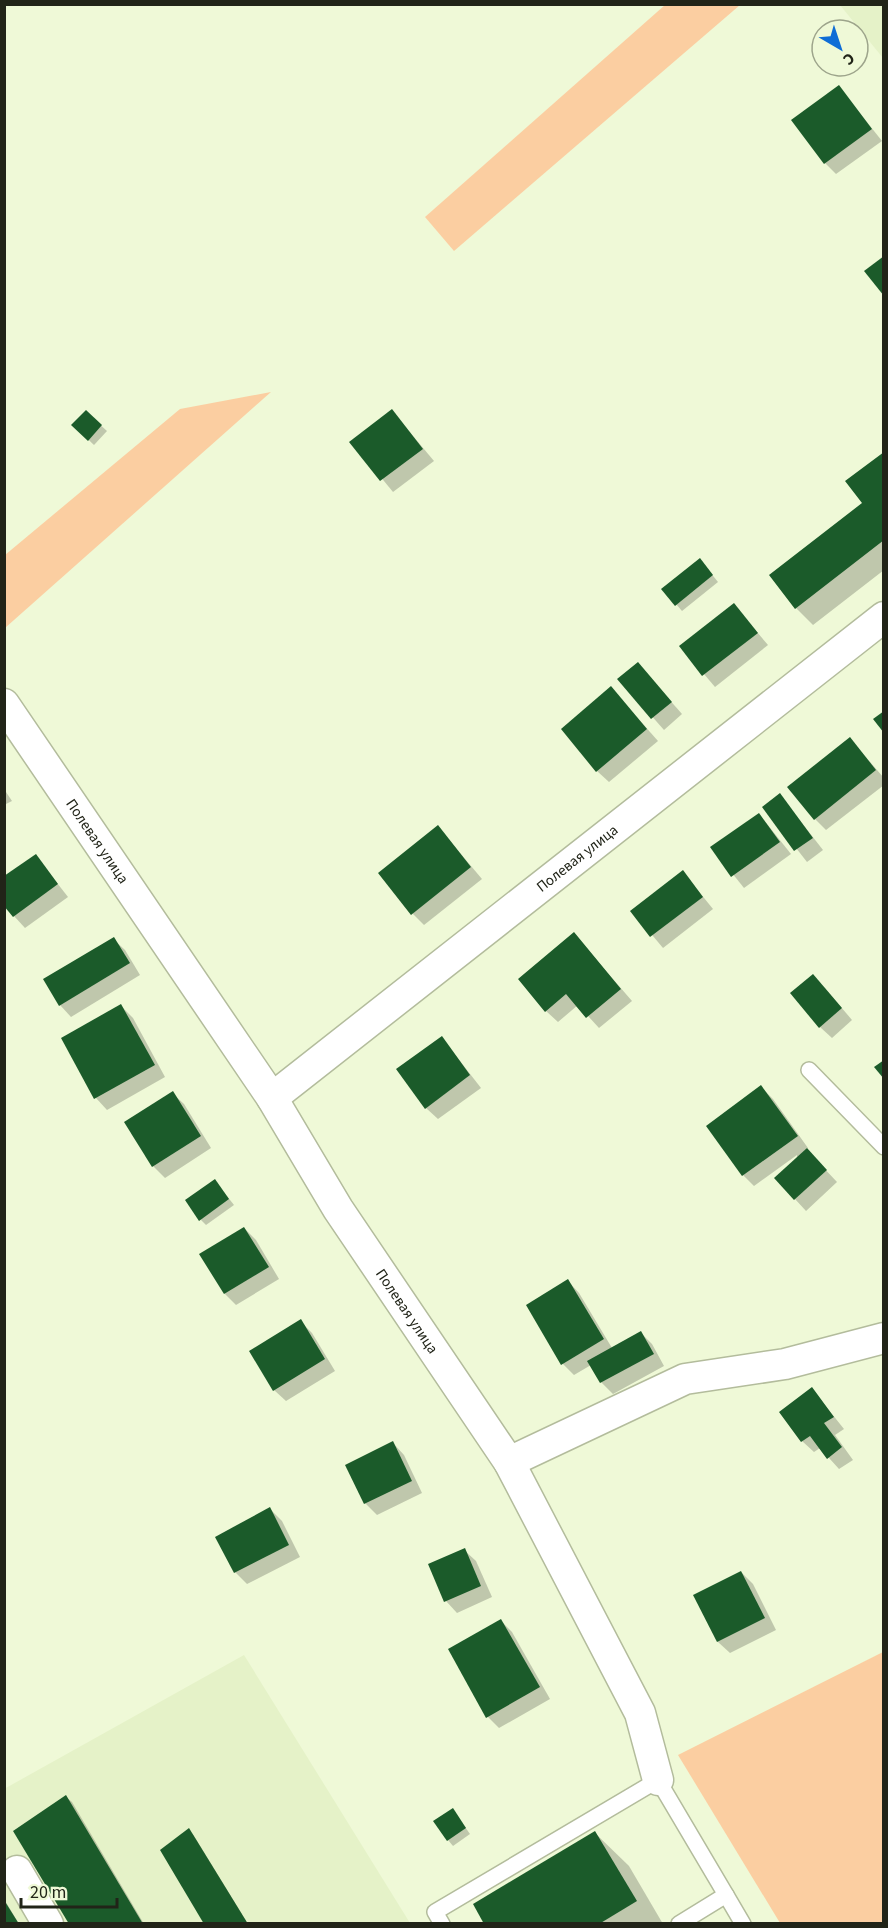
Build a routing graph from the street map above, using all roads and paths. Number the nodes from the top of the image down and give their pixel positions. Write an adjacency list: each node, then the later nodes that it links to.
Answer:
1 (884, 617): 4 (street, Полевая улица)
2 (4, 704): 4 (street, Полевая улица)
3 (809, 1070): 5 (lane)
4 (272, 1098): 7 (street, Полевая улица)
5 (884, 1147)
6 (884, 1338): 7 (street)
7 (508, 1462): 8 (street, Полевая улица)
8 (658, 1780): 10 (lane); 12 (lane)
9 (17, 1871): 11 (street)
10 (726, 1895): 13 (lane); 14 (lane)
11 (48, 1923)
12 (442, 1923)
13 (679, 1923)
14 (743, 1923)

